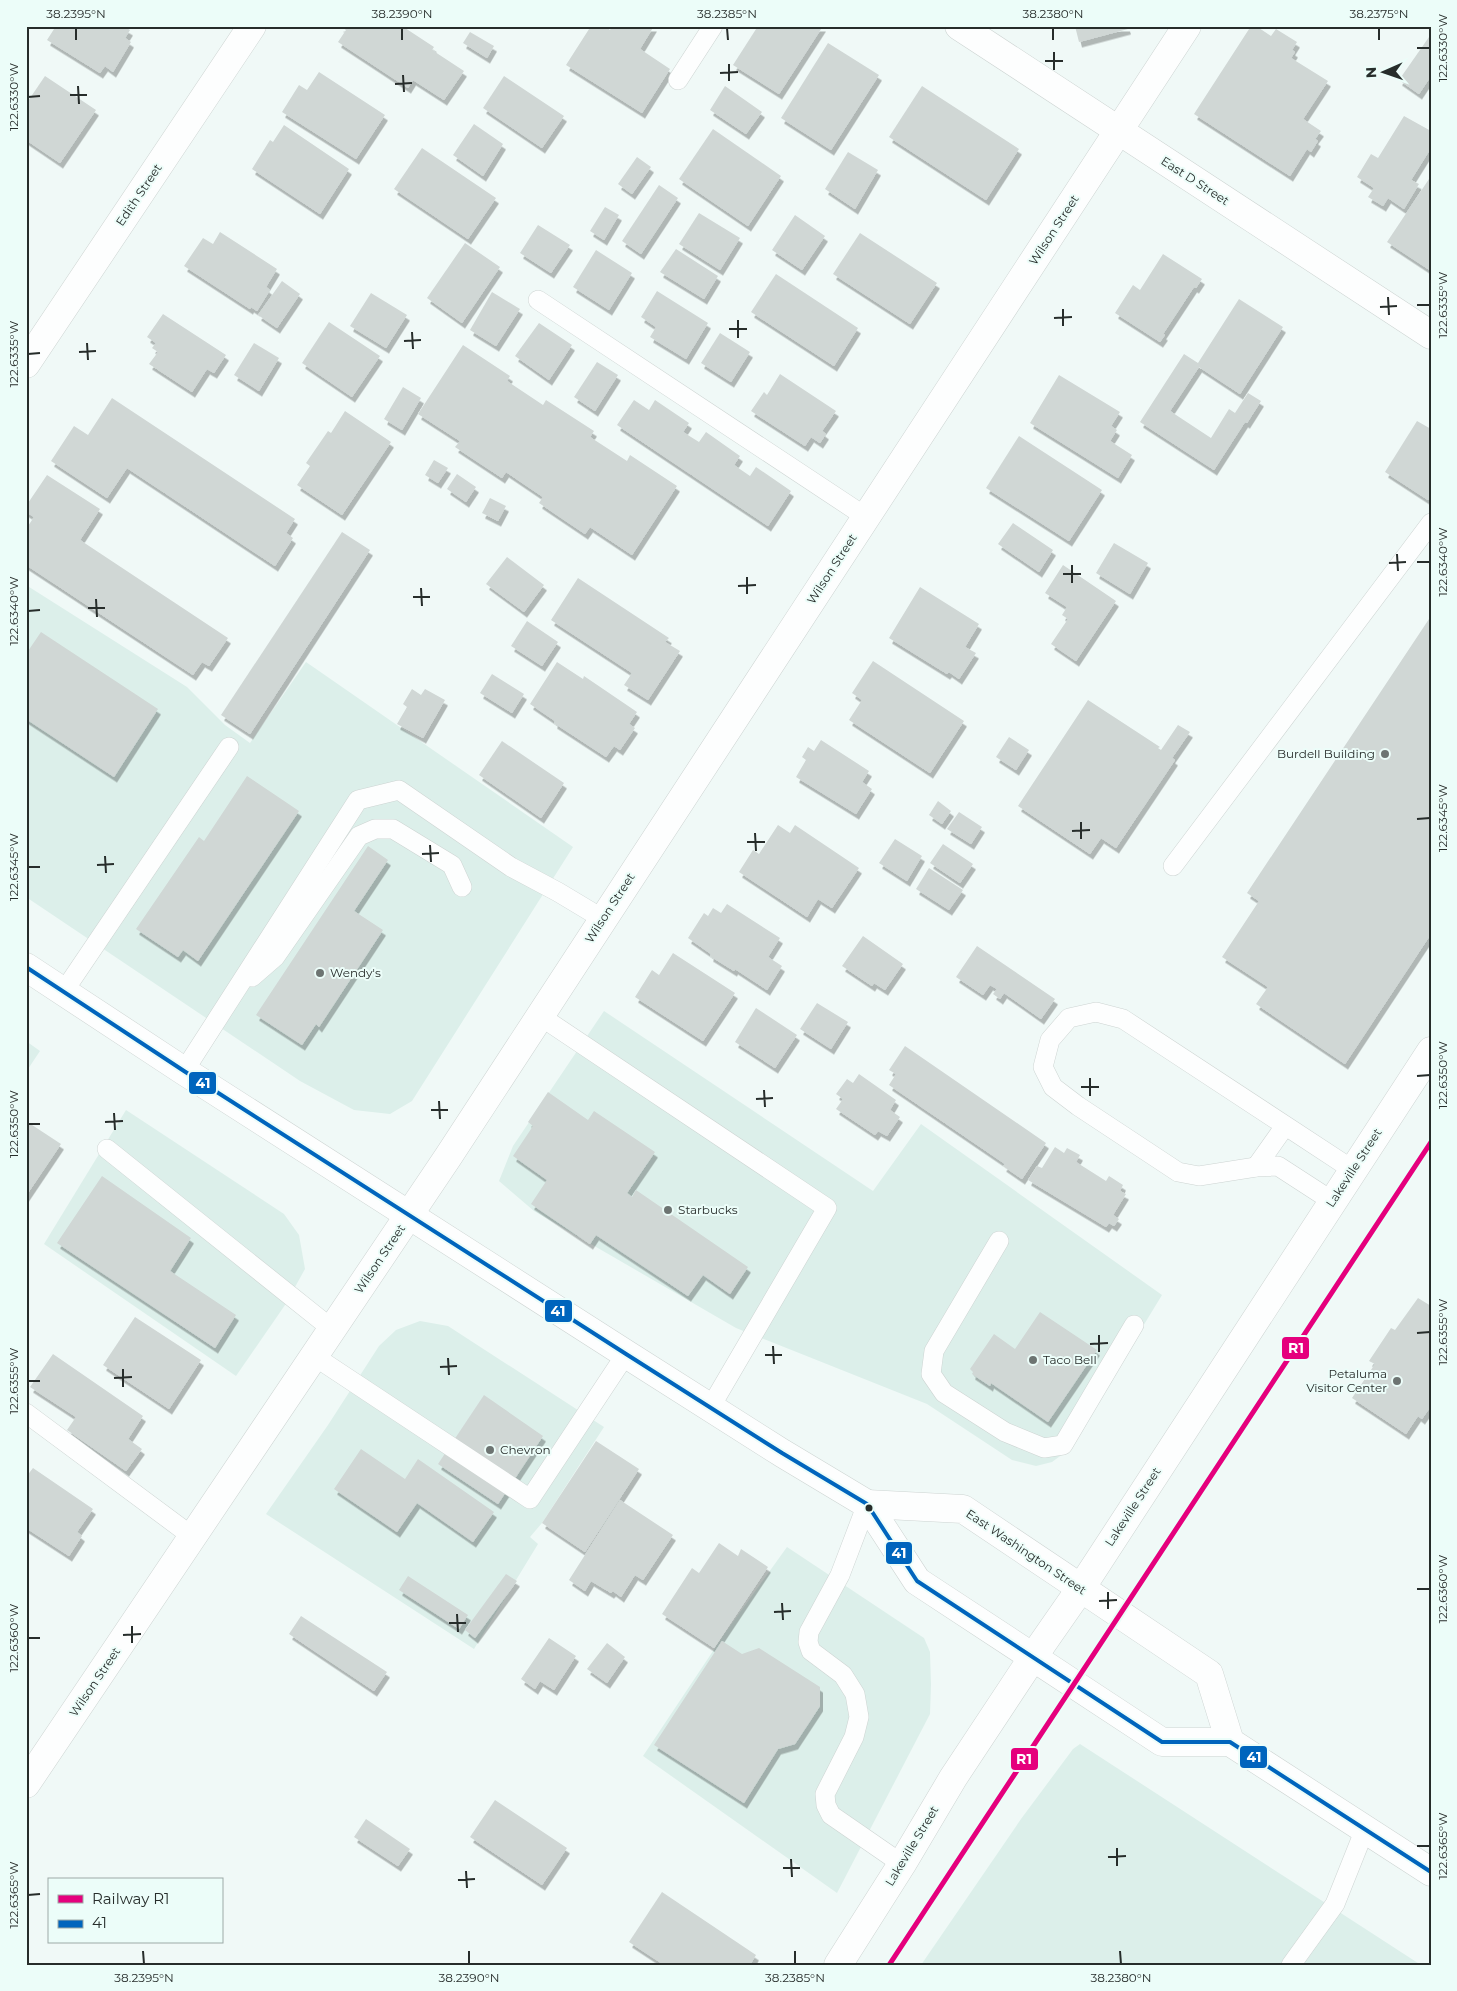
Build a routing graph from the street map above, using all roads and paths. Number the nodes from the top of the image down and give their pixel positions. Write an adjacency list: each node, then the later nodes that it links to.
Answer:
1 (252, 26): 9 (main road, Edith Street)
2 (713, 26): 5 (lane)
3 (959, 26): 6 (main road, East D Street)
4 (1187, 26): 6 (main road, Wilson Street)
5 (678, 80)
6 (1118, 131): 8 (main road, East D Street); 10 (main road, Wilson Street)
7 (538, 300): 10 (lane)
8 (1431, 334)
9 (26, 364)
10 (866, 517): 15 (main road, Wilson Street)
11 (1431, 523): 13 (lane)
12 (229, 747): 17 (lane)
13 (1174, 866)
14 (462, 887): 18 (lane)
15 (603, 919): 18 (lane); 19 (main road, Wilson Street)
16 (26, 967): 17 (main road, East Washington Street)
17 (64, 992): 21 (main road, East Washington Street)
18 (234, 994): 21 (lane)
19 (540, 1016): 27 (main road, Wilson Street); 33 (lane)
20 (1431, 1051): 25 (main road, Lakeville Street)
21 (184, 1071): 27 (main road, East Washington Street)
22 (1285, 1126): 24 (lane); 24 (lane); 25 (lane)
23 (107, 1149): 30 (lane)
24 (1256, 1167): 26 (lane)
25 (1353, 1170): 26 (main road, Lakeville Street)
26 (1332, 1202): 37 (main road, Lakeville Street)
27 (409, 1215): 30 (main road, Wilson Street); 31 (main road, East Washington Street)
28 (999, 1241): 29 (lane)
29 (1134, 1325)
30 (332, 1329): 32 (main road, Wilson Street)
31 (626, 1354): 32 (lane); 33 (main road, East Washington Street)
32 (314, 1356): 36 (main road, Wilson Street)
33 (710, 1408): 35 (main road, East Washington Street)
34 (26, 1413): 36 (lane)
35 (868, 1504): 37 (main road, East Washington Street); 38 (main road, East Washington Street); 42 (lane)
36 (192, 1537): 40 (main road, Wilson Street)
37 (1081, 1588): 38 (main road, Lakeville Street); 39 (main road, East Washington Street)
38 (1033, 1657): 39 (main road, East Washington Street); 42 (main road, Lakeville Street)
39 (1230, 1742): 41 (main road)
40 (26, 1784)
41 (1365, 1829): 43 (main road); 45 (lane)
42 (902, 1864): 44 (main road, Lakeville Street)
43 (1431, 1872)
44 (838, 1965)
45 (1291, 1965)

